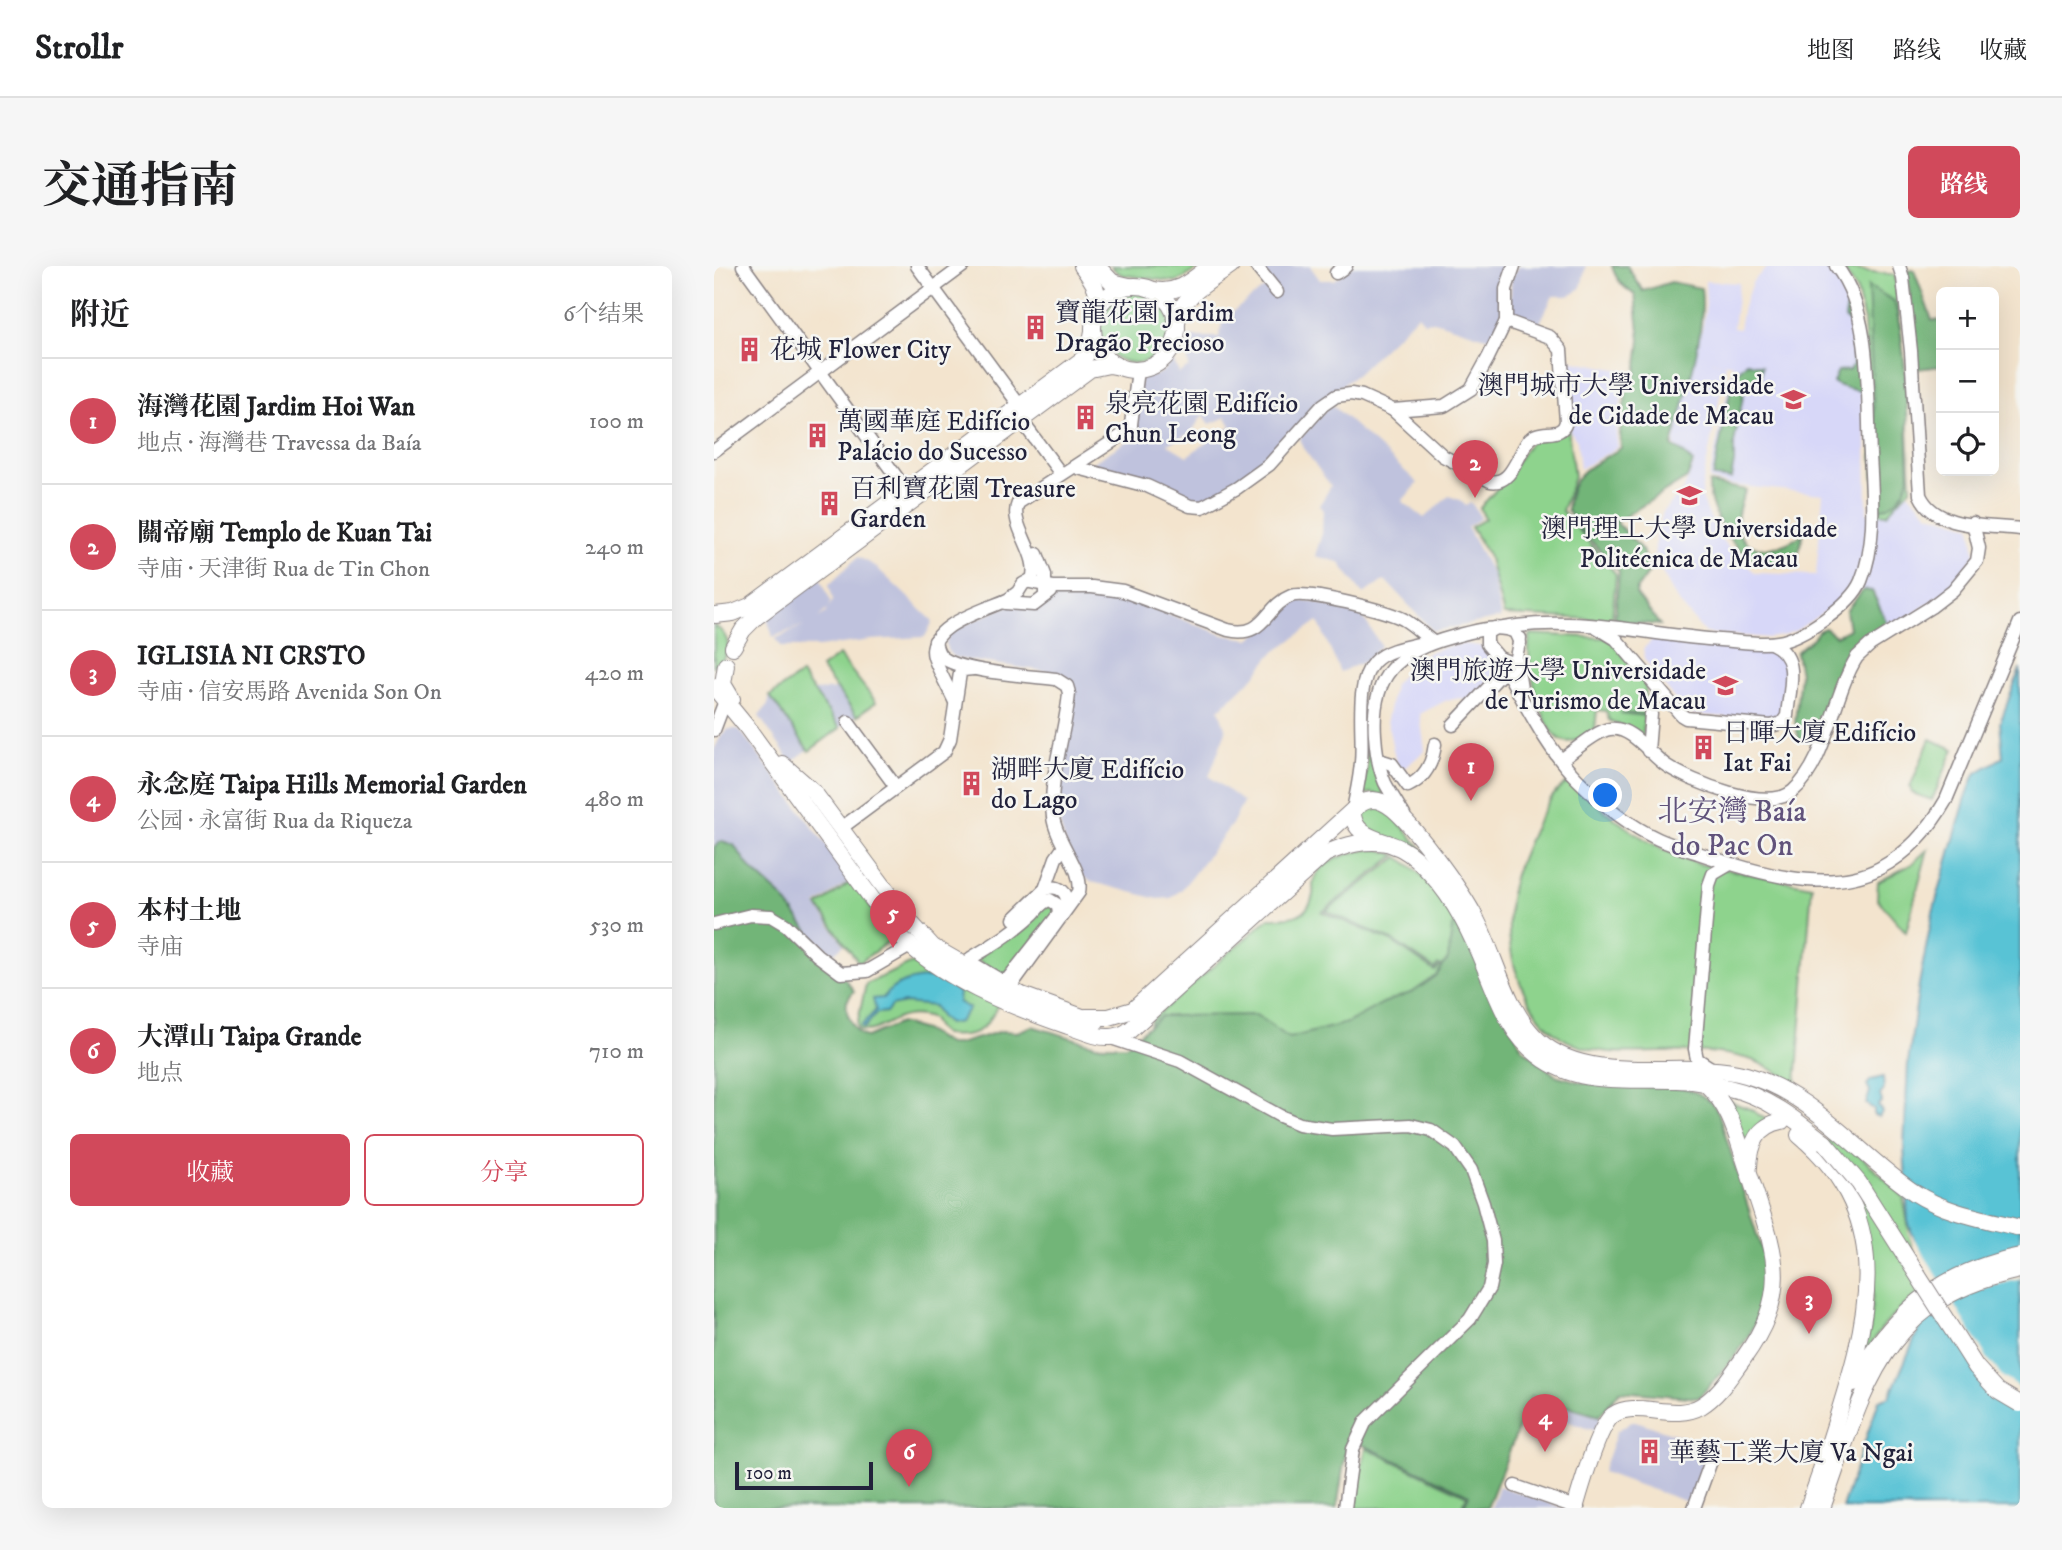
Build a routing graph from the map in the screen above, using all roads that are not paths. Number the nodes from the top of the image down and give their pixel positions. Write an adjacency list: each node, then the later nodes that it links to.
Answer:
1 (743, 266): 22 (street)
2 (917, 266): 13 (street)
3 (963, 266): 13 (street)
4 (1082, 266): 16 (main road)
5 (1097, 266): 12 (main road)
6 (1210, 266): 14 (main road)
7 (1231, 266): 18 (main road)
8 (1256, 266): 15 (street)
9 (1514, 266): 17 (street)
10 (1836, 266): 45 (street)
11 (1899, 266): 30 (street)
12 (1131, 286): 14 (main road); 16 (main road)
13 (933, 288): 22 (street); 24 (street)
14 (1152, 290): 18 (main road)
15 (1276, 292)
16 (1096, 313): 19 (main road)
17 (1506, 321): 23 (street); 23 (street)
18 (1177, 326): 21 (main road)
19 (1093, 331): 20 (main road); 24 (main road)
20 (1119, 367): 21 (main road); 24 (main road)
21 (1139, 370): 25 (street)
22 (820, 372): 26 (street); 29 (street)
23 (1393, 410): 27 (street)
24 (1021, 413): 28 (street); 29 (main road); 48 (main road)
25 (1131, 425): 27 (street); 28 (street)
26 (714, 450)
27 (1077, 468): 32 (street)
28 (1062, 474): 32 (street)
29 (906, 490): 34 (main road)
30 (1973, 523): 31 (street); 65 (street)
31 (2020, 529)
32 (1045, 587): 33 (street); 33 (street); 35 (street)
33 (1020, 598): 42 (street)
34 (714, 615): 48 (main road)
35 (1403, 619): 43 (street); 46 (street)
36 (2020, 622): 75 (street)
37 (1531, 625): 38 (street); 39 (street); 44 (street)
38 (1594, 626): 40 (street); 49 (street)
39 (1500, 628): 41 (street); 44 (street); 47 (street)
40 (1643, 631): 45 (street); 49 (street)
41 (1446, 639): 43 (street); 47 (street)
42 (935, 641): 53 (street); 57 (street)
43 (1433, 642): 46 (street); 54 (street)
44 (1520, 643): 50 (street)
45 (1770, 643): 49 (street)
46 (1407, 646): 54 (street); 60 (street)
47 (1488, 646): 51 (street)
48 (733, 647): 52 (main road)
49 (1631, 654)
50 (1517, 657): 51 (street); 56 (street)
51 (1503, 664): 56 (street); 62 (street)
52 (720, 669): 70 (main road)
53 (977, 669): 57 (street); 73 (street)
54 (1384, 677): 60 (street)
55 (714, 687): 58 (main road)
56 (1524, 699): 67 (street)
57 (955, 702): 68 (street)
58 (728, 710): 63 (street); 76 (main road)
59 (1651, 714): 65 (street)
60 (1368, 719): 66 (street); 69 (street)
61 (848, 722): 68 (street)
62 (1453, 725)
63 (714, 730)
64 (1435, 744): 66 (street)
65 (1648, 751): 67 (street)
66 (1379, 760): 71 (street)
67 (1562, 760): 74 (street)
68 (896, 788): 70 (street)
69 (1353, 810): 71 (main road); 72 (main road); 85 (main road)
70 (840, 829): 76 (main road); 81 (main road)
71 (1412, 830): 89 (main road)
72 (1388, 843): 86 (main road); 89 (main road)
73 (1063, 848): 78 (street); 79 (street)
74 (1696, 852): 75 (street); 77 (street)
75 (1730, 864): 77 (street)
76 (855, 877): 81 (main road)
77 (1709, 885): 89 (street)
78 (1045, 889): 79 (street); 82 (street)
79 (1063, 910): 79 (street); 84 (street)
80 (714, 924): 81 (street)
81 (916, 941): 82 (main road); 83 (main road)
82 (952, 958): 84 (main road)
83 (980, 989): 84 (main road); 87 (main road)
84 (1008, 990): 85 (main road)
85 (1086, 1017): 86 (main road)
86 (1130, 1030): 87 (main road); 88 (street)
87 (1108, 1037): 88 (street)
88 (1158, 1052): 102 (street)
89 (1708, 1075): 90 (main road); 91 (main road); 92 (main road); 93 (main road)
90 (1782, 1121): 92 (main road); 100 (main road)
91 (1828, 1141): 96 (main road); 98 (main road, bridge)
92 (1748, 1173): 103 (main road)
93 (2020, 1228)
94 (2020, 1256): 97 (main road)
95 (2020, 1270): 97 (main road)
96 (2020, 1395)
97 (1854, 1398): 100 (main road); 106 (main road)
98 (2020, 1404)
99 (1711, 1461): 104 (street)
100 (1820, 1474): 105 (main road)
101 (1515, 1486): 103 (street)
102 (1345, 1508)
103 (1576, 1508)
104 (1694, 1508)
105 (1808, 1508)
106 (1822, 1508)

